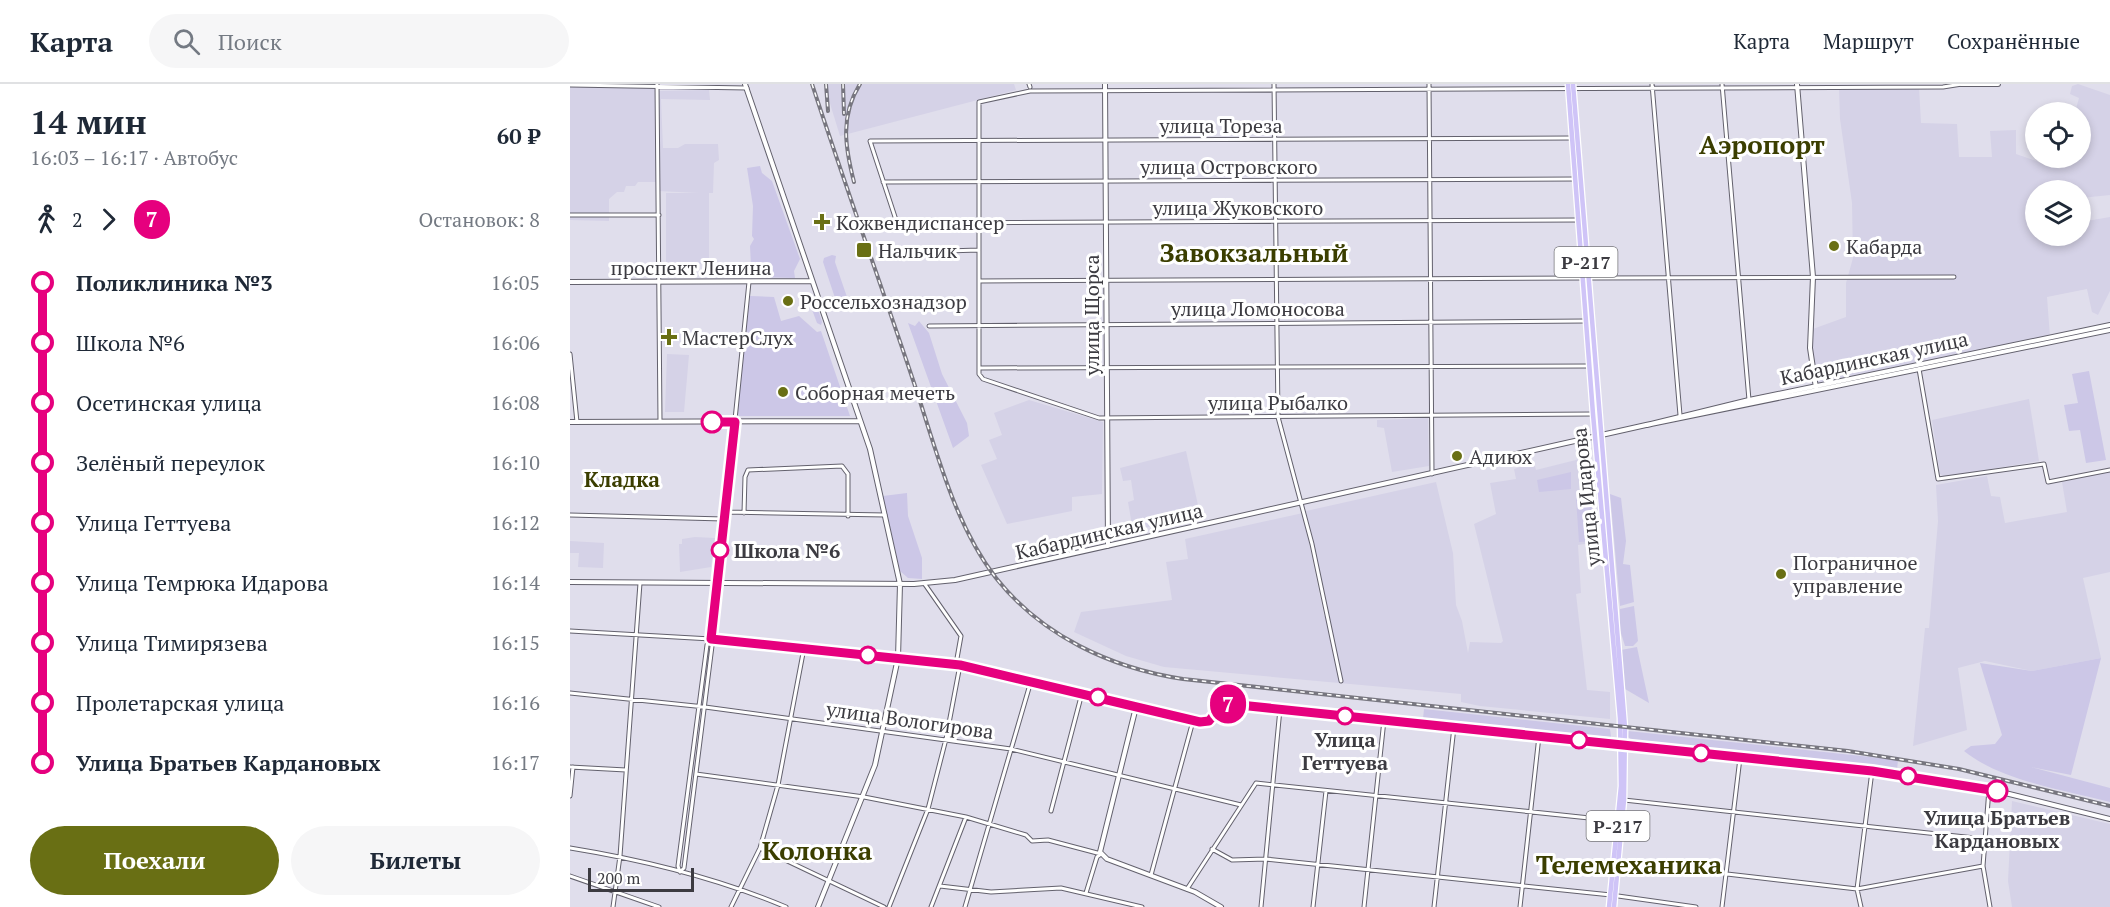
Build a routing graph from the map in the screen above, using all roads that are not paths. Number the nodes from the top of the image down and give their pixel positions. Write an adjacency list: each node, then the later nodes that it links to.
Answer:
1 (1105, 84): 15 (main road, улица Щорса)
2 (1274, 84): 14 (street)
3 (1429, 84): 13 (street)
4 (1961, 84): 5 (main road); 8 (street)
5 (1998, 84)
6 (570, 85): 7 (street)
7 (657, 85): 9 (street); 28 (street)
8 (1797, 85): 12 (street); 38 (main road)
9 (746, 86): 44 (main road)
10 (1571, 86): 11 (street); 13 (street); 17 (main road, улица Идарова / Р-217); 40 (main road, улица Идарова / Р-217)
11 (1652, 86): 12 (street); 36 (street)
12 (1723, 86): 37 (street)
13 (1430, 89): 14 (street); 16 (street)
14 (1274, 90): 15 (street); 18 (street)
15 (1105, 92): 19 (main road, улица Щорса); 20 (street)
16 (1430, 138): 17 (street, улица Тореза); 18 (street, улица Тореза); 22 (street)
17 (1573, 138): 21 (main road, улица Идарова / Р-217)
18 (1275, 139): 19 (street, улица Тореза); 24 (street)
19 (1105, 140): 20 (street, улица Тореза); 26 (main road, улица Щорса)
20 (979, 141): 23 (street); 25 (street, улица Тореза)
21 (1576, 179): 22 (street, улица Островского); 29 (main road, улица Идарова / Р-217)
22 (1430, 180): 24 (street, улица Островского); 30 (street)
23 (979, 181): 25 (street, улица Островского); 26 (street, улица Островского); 32 (street)
24 (1275, 181): 26 (street, улица Островского); 33 (street)
25 (883, 182): 32 (street, улица Жуковского)
26 (1105, 182): 31 (main road, улица Щорса)
27 (570, 215): 28 (street)
28 (659, 215): 47 (street)
29 (1579, 220): 30 (street, улица Жуковского); 40 (main road, улица Идарова / Р-217)
30 (1430, 221): 33 (street, улица Жуковского); 41 (street)
31 (1106, 222): 32 (street, улица Жуковского); 33 (street, улица Жуковского); 42 (main road, улица Щорса)
32 (979, 223): 34 (street)
33 (1276, 223): 43 (street)
34 (979, 250): 35 (street); 45 (street)
35 (914, 252)
36 (1667, 277): 37 (street); 40 (street); 67 (street)
37 (1738, 277): 38 (street); 65 (street)
38 (1813, 277): 39 (street); 64 (main road)
39 (1954, 277)
40 (1586, 278): 41 (street); 49 (main road, улица Идарова / Р-217); 77 (main road, улица Идарова / Р-217)
41 (1431, 279): 43 (street); 50 (street)
42 (1106, 280): 43 (street); 45 (street); 51 (main road, улица Щорса)
43 (1276, 280): 52 (street)
44 (812, 281): 48 (main road, проспект Ленина); 72 (main road)
45 (979, 281): 53 (street)
46 (570, 282): 47 (main road, проспект Ленина)
47 (659, 282): 48 (main road, проспект Ленина); 71 (street)
48 (749, 282): 75 (street)
49 (1587, 321): 50 (street, улица Ломоносова); 58 (main road, улица Идарова / Р-217)
50 (1431, 323): 52 (street, улица Ломоносова); 60 (street)
51 (1106, 324): 52 (street, улица Ломоносова); 53 (street, улица Ломоносова); 63 (main road, улица Щорса)
52 (1276, 324): 59 (street)
53 (980, 325): 55 (street, улица Ломоносова); 62 (street)
54 (2110, 325): 61 (main road, Кабардинская улица)
55 (929, 326)
56 (2110, 330): 61 (main road, Кабардинская улица)
57 (570, 354): 74 (street)
58 (1591, 366): 60 (street); 66 (main road, улица Идарова / Р-217)
59 (1276, 367): 60 (street); 63 (street); 69 (street)
60 (1432, 367): 68 (street)
61 (1918, 367): 64 (main road, Кабардинская улица); 78 (street)
62 (979, 368): 63 (street); 70 (street, улица Рыбалко)
63 (1107, 368): 70 (main road, улица Щорса)
64 (1816, 388): 65 (main road, Кабардинская улица); 76 (main road, Кабардинская улица)
65 (1749, 400): 67 (main road, Кабардинская улица)
66 (1593, 414): 68 (street, улица Рыбалко); 77 (main road, улица Идарова / Р-217)
67 (1680, 415): 76 (main road, Кабардинская улица)
68 (1432, 416): 69 (street, улица Рыбалко); 79 (street)
69 (1278, 417): 70 (street, улица Рыбалко); 80 (street)
70 (1107, 418): 87 (main road, улица Щорса)
71 (660, 421): 74 (main road); 75 (main road)
72 (860, 421): 75 (main road); 84 (main road)
73 (570, 422): 74 (main road)
74 (577, 422)
75 (735, 422): 81 (street)
76 (1646, 425): 77 (main road, Кабардинская улица)
77 (1598, 436): 79 (main road, Кабардинская улица); 115 (main road, улица Идарова / Р-217)
78 (2110, 470)
79 (1432, 474): 80 (main road, Кабардинская улица)
80 (1302, 503): 87 (main road, Кабардинская улица); 100 (street)
81 (725, 512): 82 (street); 86 (street)
82 (744, 513): 85 (street); 85 (street)
83 (570, 515): 86 (street)
84 (885, 515): 85 (street); 92 (main road)
85 (848, 516)
86 (724, 519): 90 (street)
87 (1108, 546): 91 (main road, Кабардинская улица)
88 (570, 582): 89 (main road, Кабардинская улица)
89 (640, 582): 90 (main road, Кабардинская улица); 94 (street)
90 (717, 582): 92 (main road, Кабардинская улица); 95 (street)
91 (924, 583): 92 (main road, Кабардинская улица); 98 (street)
92 (900, 584): 97 (main road)
93 (570, 632): 94 (street)
94 (636, 634): 95 (street); 103 (street)
95 (711, 639): 96 (street); 104 (street); 105 (street)
96 (804, 648): 97 (street); 108 (street)
97 (898, 658): 98 (main road); 112 (main road)
98 (958, 665): 99 (main road); 114 (street)
99 (1031, 680): 102 (main road); 116 (street)
100 (1341, 681)
101 (570, 693): 103 (street, улица Вологирова)
102 (1082, 693): 106 (main road); 118 (street)
103 (631, 699): 104 (street, улица Вологирова); 120 (street)
104 (699, 706): 105 (street, улица Вологирова); 154 (street)
105 (705, 707): 108 (street, улица Вологирова); 122 (street)
106 (1136, 707): 110 (main road); 123 (main road)
107 (1280, 709): 109 (main road); 110 (main road); 125 (street)
108 (791, 718): 112 (street, улица Вологирова); 124 (street)
109 (1384, 720): 111 (main road); 130 (street)
110 (1193, 721): 126 (street)
111 (1454, 727): 113 (main road); 133 (street)
112 (882, 732): 114 (street, улица Вологирова); 131 (main road)
113 (1539, 736): 115 (main road); 137 (street)
114 (946, 739): 116 (street, улица Вологирова); 135 (street)
115 (1623, 745): 117 (main road); 132 (main road, улица Идарова / Р-217); 141 (main road, улица Идарова / Р-217)
116 (1011, 749): 118 (street, улица Вологирова); 142 (street)
117 (1740, 758): 121 (main road); 138 (street)
118 (1065, 761): 123 (street, улица Вологирова); 136 (street)
119 (571, 767): 120 (street); 129 (street)
120 (626, 770): 149 (street)
121 (1872, 771): 127 (main road); 143 (street)
122 (696, 774): 124 (street); 154 (street)
123 (1119, 775): 126 (street, улица Вологирова); 148 (main road)
124 (778, 784): 131 (street); 146 (street)
125 (1273, 785): 128 (street); 134 (street); 150 (street)
126 (1177, 788): 134 (street, улица Вологирова); 157 (street)
127 (1989, 789): 140 (main road); 144 (street)
128 (1326, 791): 130 (street); 151 (street)
129 (570, 796)
130 (1376, 796): 133 (street); 153 (street)
131 (864, 797): 135 (street); 159 (main road)
132 (1624, 800): 138 (street); 168 (main road, улица Идарова / Р-217)
133 (1446, 803): 137 (street); 158 (street)
134 (1241, 805): 147 (street)
135 (928, 808): 139 (street); 176 (street)
136 (1052, 811)
137 (1530, 812): 141 (street); 161 (street)
138 (1734, 813): 143 (street); 155 (street)
139 (966, 817): 142 (street); 160 (street)
140 (2110, 819)
141 (1618, 822): 168 (main road, улица Идарова / Р-217)
142 (988, 824): 148 (street); 165 (street)
143 (1865, 827): 144 (street); 162 (street)
144 (1984, 839): 152 (street)
145 (570, 848): 149 (street)
146 (759, 848): 159 (street); 163 (street)
147 (1212, 849): 150 (street); 164 (street)
148 (1101, 854): 157 (main road); 167 (street)
149 (620, 856): 154 (street); 166 (street)
150 (1266, 860): 151 (street); 181 (street)
151 (1318, 865): 153 (street); 182 (street)
152 (1983, 866): 162 (street); 191 (street)
153 (1369, 870): 158 (street); 183 (street)
154 (680, 872): 163 (street)
155 (1727, 874): 162 (street); 189 (street)
156 (570, 876): 166 (street)
157 (1150, 876): 164 (main road)
158 (1437, 878): 161 (street); 184 (street)
159 (828, 881): 174 (main road); 175 (street)
160 (940, 886): 165 (street); 177 (street)
161 (1521, 886): 168 (street); 185 (street)
162 (1857, 888): 190 (street)
163 (740, 889): 172 (street); 173 (street)
164 (1186, 889): 169 (main road)
165 (969, 891): 167 (street); 178 (street)
166 (616, 892): 170 (street); 171 (street)
167 (1086, 893): 179 (street)
168 (1613, 895): 186 (main road, улица Идарова / Р-217); 187 (main road, улица Идарова / Р-217); 188 (street)
169 (1214, 905): 180 (main road)
170 (613, 907)
171 (659, 907)
172 (731, 907)
173 (786, 907)
174 (818, 907)
175 (884, 907)
176 (889, 907)
177 (931, 907)
178 (965, 907)
179 (1142, 907)
180 (1221, 907)
181 (1261, 907)
182 (1313, 907)
183 (1364, 907)
184 (1434, 907)
185 (1520, 907)
186 (1609, 907)
187 (1614, 907)
188 (1696, 907)
189 (1722, 907)
190 (1861, 907)
191 (1990, 907)

